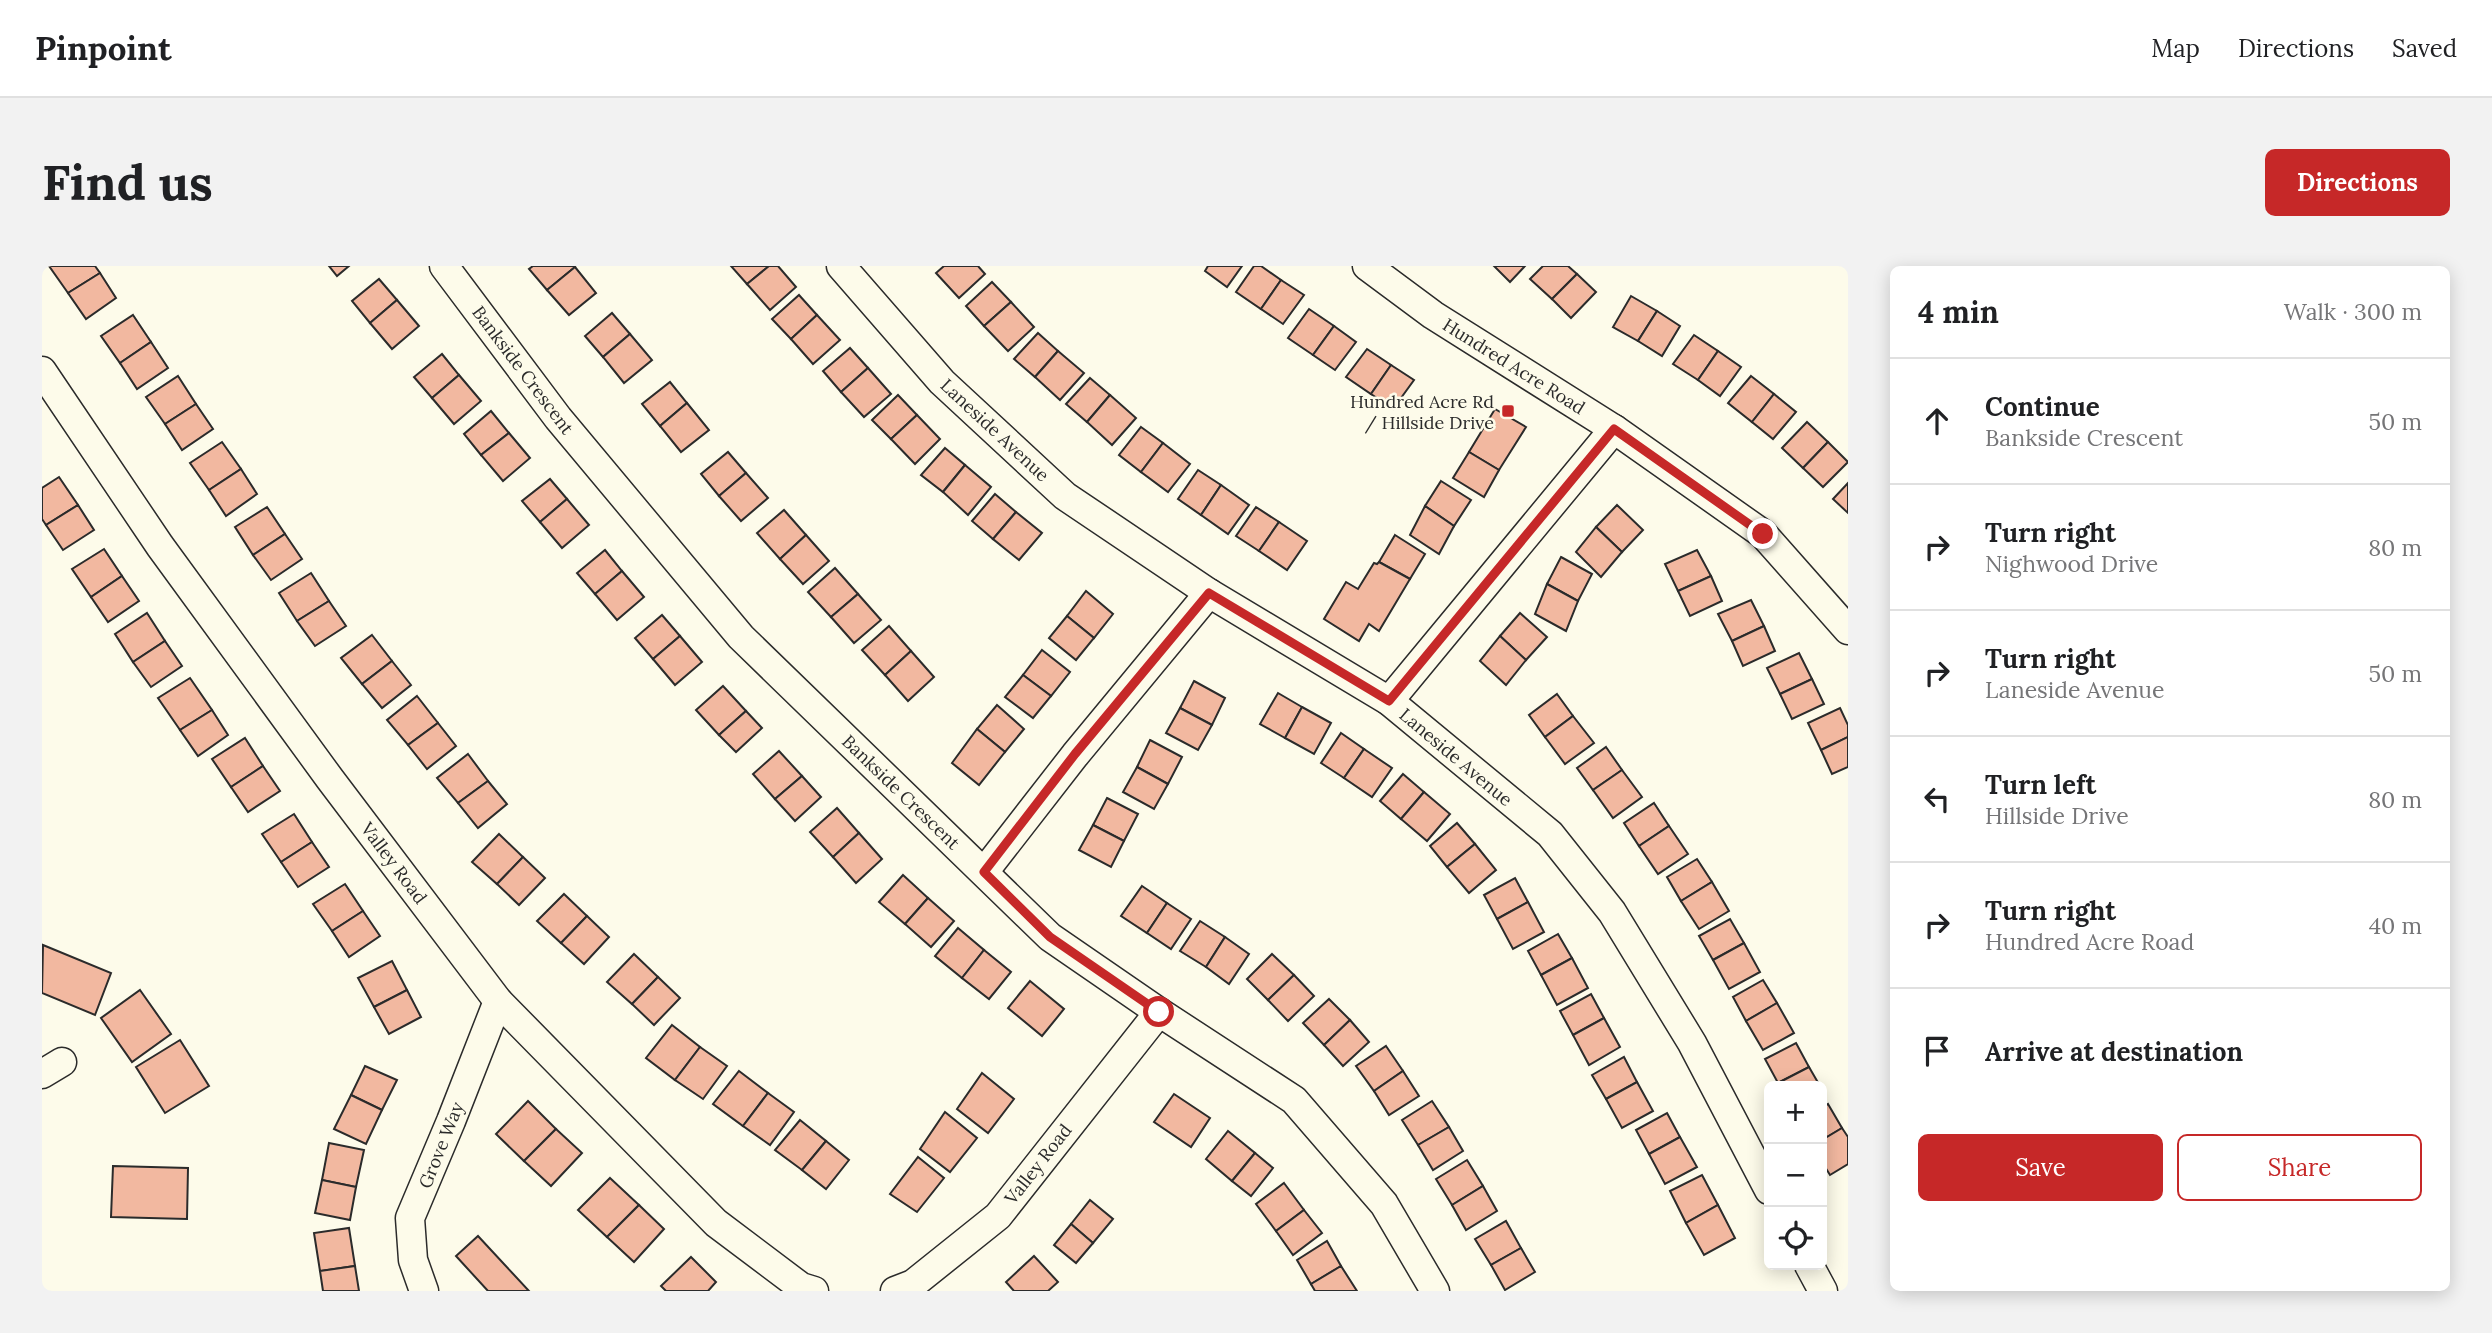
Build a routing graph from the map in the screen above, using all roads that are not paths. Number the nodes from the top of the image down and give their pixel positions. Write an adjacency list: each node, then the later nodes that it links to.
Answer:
1 (444, 266): 9 (street, Bankside Crescent)
2 (841, 266): 6 (street, Laneside Avenue)
3 (1367, 266): 5 (street, Hundred Acre Road)
4 (42, 371): 10 (street, Valley Road)
5 (1614, 429): 7 (street, Hundred Acre Road); 8 (street)
6 (1209, 593): 8 (street, Laneside Avenue); 9 (street)
7 (1848, 630)
8 (1389, 701): 12 (street, Laneside Avenue)
9 (984, 872): 11 (street, Bankside Crescent)
10 (498, 1001): 14 (street, Grove Way); 15 (street, Valley Road)
11 (1159, 1012): 16 (street, Valley Road); 17 (street, Bankside Crescent)
12 (1764, 1180)
13 (1812, 1270): 18 (street)
14 (424, 1291)
15 (814, 1291)
16 (895, 1291)
17 (1435, 1291)
18 (1823, 1291)

